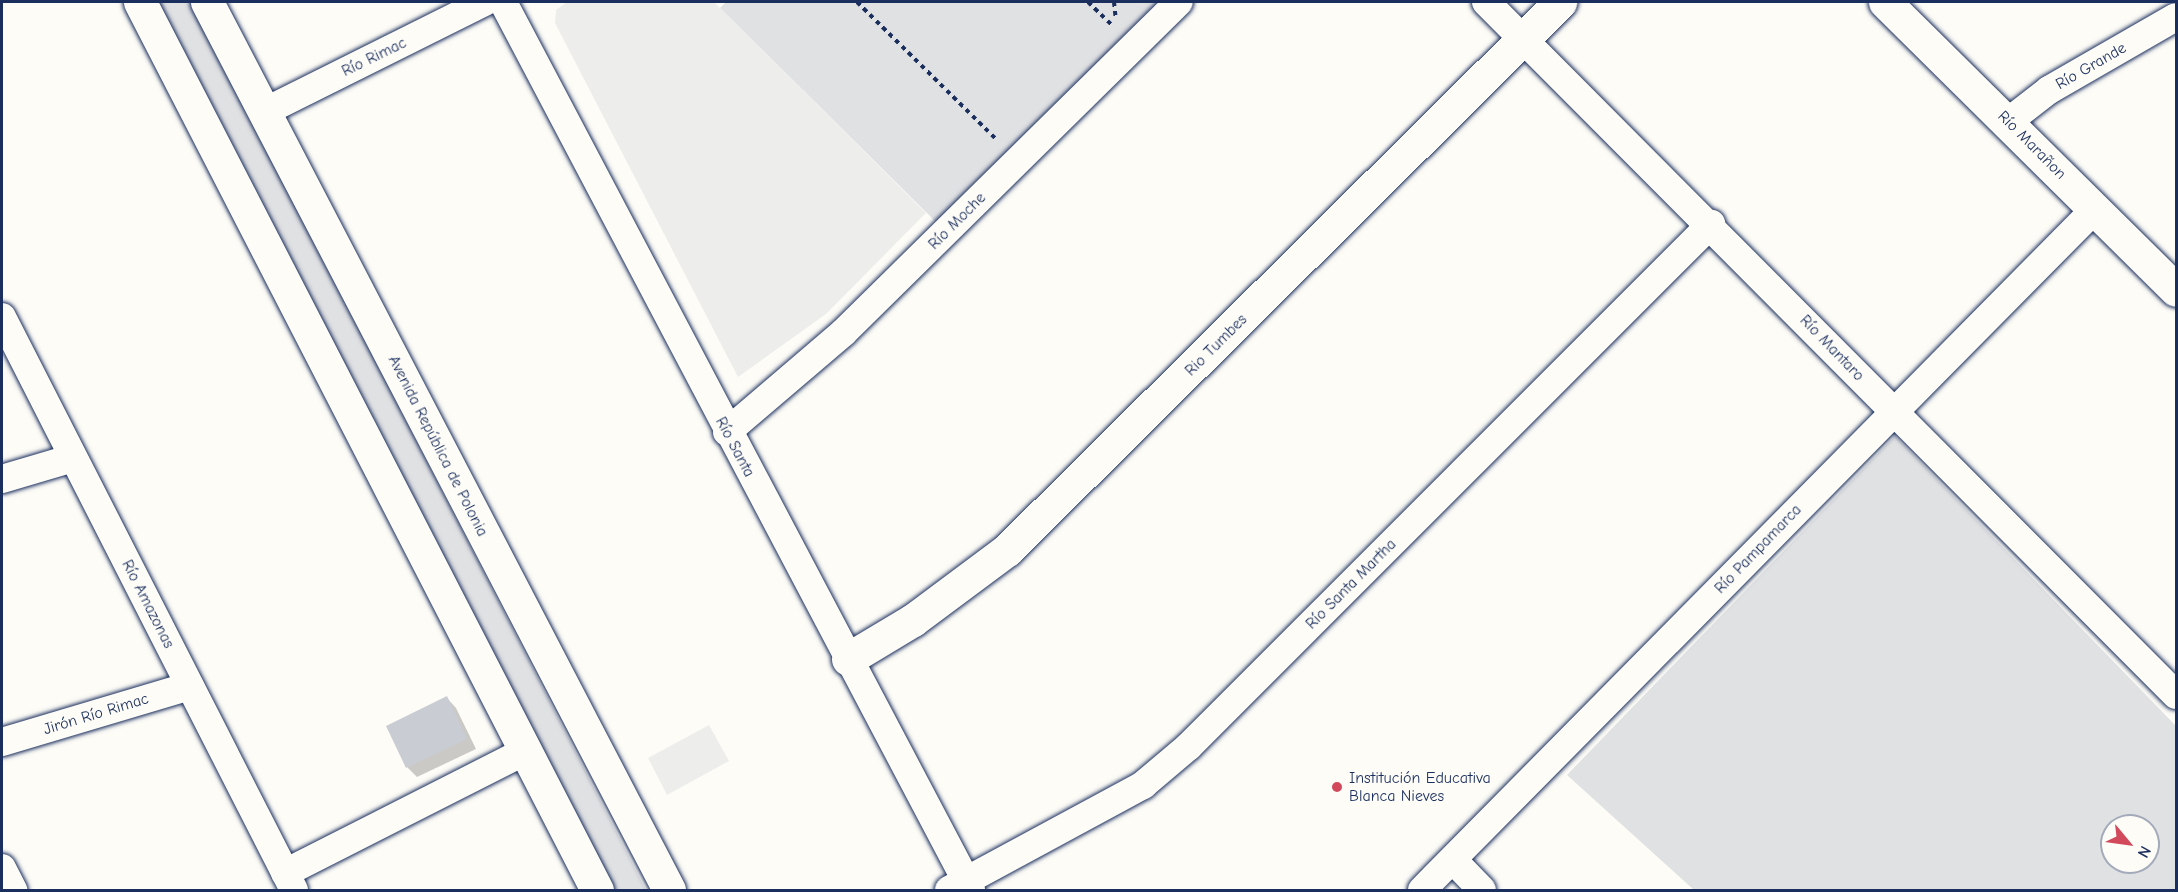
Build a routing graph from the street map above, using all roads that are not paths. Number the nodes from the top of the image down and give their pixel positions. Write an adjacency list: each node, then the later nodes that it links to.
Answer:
1 (140, 2): 25 (main road)
2 (207, 2): 11 (main road, Avenida República de Polonia)
3 (485, 2): 11 (street, Río Rimac)
4 (503, 2): 18 (street, Río Santa)
5 (1179, 2): 18 (street, Río Moche)
6 (1486, 2): 10 (street, Río Mantaro)
7 (1560, 2): 10 (main road, Rio Tumbes)
8 (1885, 2): 12 (main road, Río Marañon)
9 (2176, 17): 12 (street, Río Grande)
10 (1523, 39): 14 (street, Río Mantaro); 21 (main road, Rio Tumbes)
11 (264, 112): 32 (main road, Avenida República de Polonia)
12 (2009, 121): 13 (main road, Río Marañon)
13 (2095, 209): 15 (main road, Río Marañon); 17 (street, Río Pampamarca)
14 (1711, 224): 17 (street, Río Mantaro); 29 (street, Río Santa Martha)
15 (2176, 290)
16 (2, 317): 19 (street, Río Amazonas)
17 (1893, 410): 23 (street, Río Mantaro); 26 (street, Río Pampamarca)
18 (727, 432): 21 (street, Río Santa)
19 (74, 458): 20 (street); 22 (street, Río Amazonas)
20 (2, 479)
21 (848, 659): 29 (street, Río Santa)
22 (190, 686): 24 (street, Jirón Río Rimac); 28 (street, Río Amazonas)
23 (2176, 695)
24 (2, 742)
25 (525, 751): 28 (street); 31 (main road)
26 (1454, 861): 33 (street, Río Pampamarca); 34 (street)
27 (2, 868): 30 (street)
28 (290, 882)
29 (962, 888)
30 (12, 891)
31 (597, 891)
32 (669, 891)
33 (1422, 891)
34 (1482, 891)

